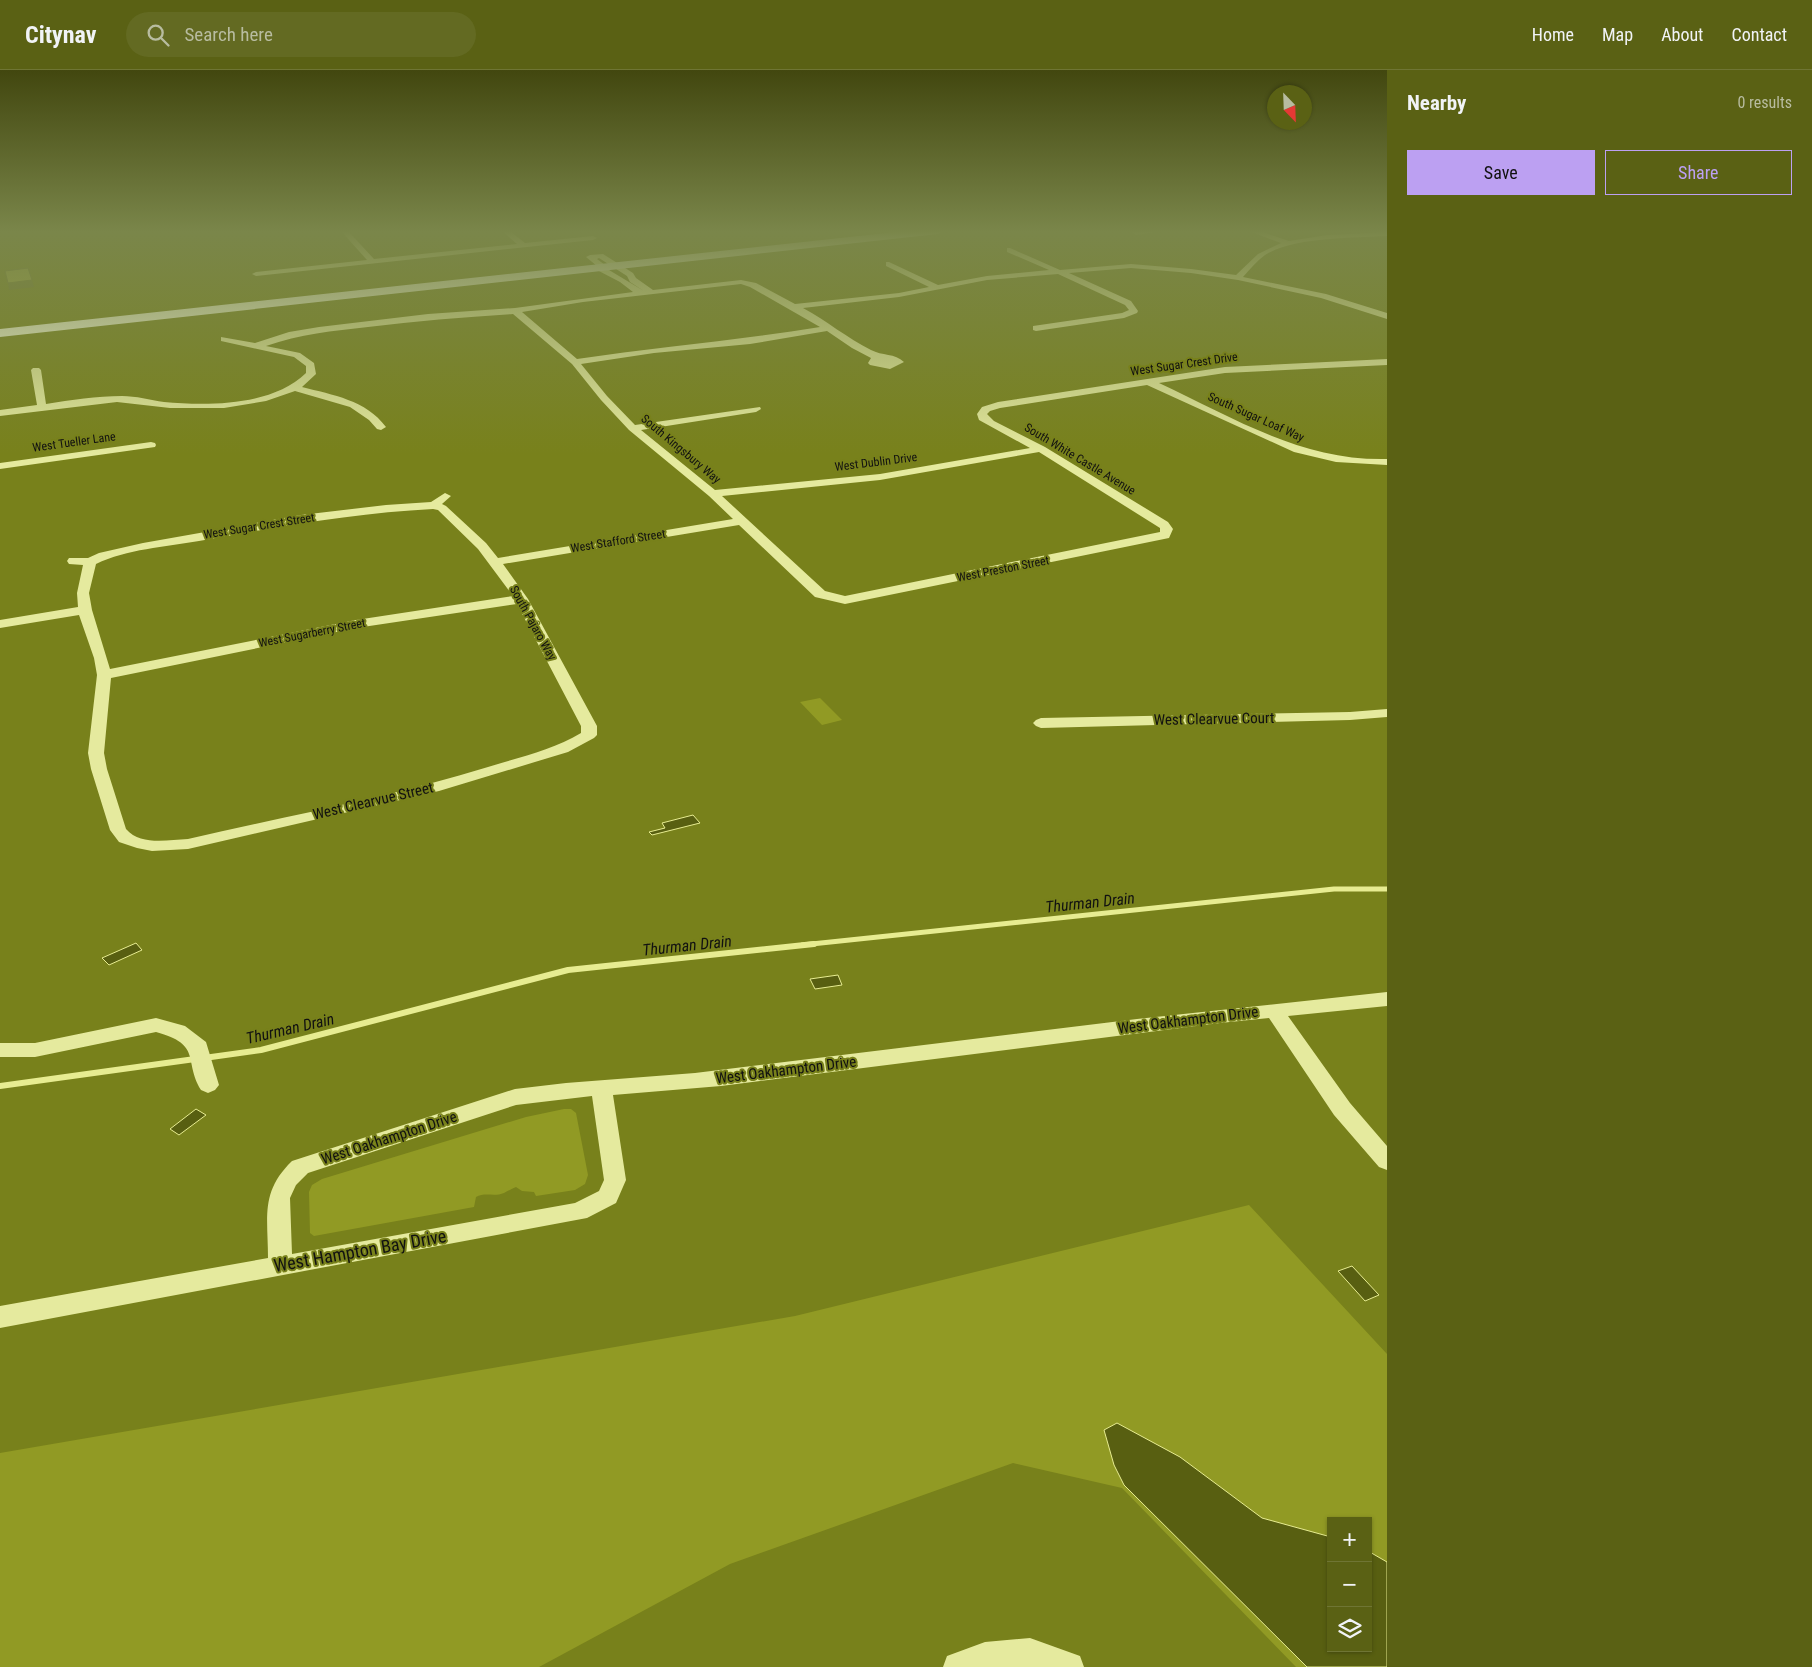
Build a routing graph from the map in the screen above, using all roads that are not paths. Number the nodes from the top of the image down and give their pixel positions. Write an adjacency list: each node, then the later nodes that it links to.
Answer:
1 (199, 306): 12 (main road)
2 (553, 306): 8 (street)
3 (791, 306): 7 (street)
4 (807, 306): 7 (street)
5 (1130, 306): 11 (street)
6 (1353, 306): 9 (street)
7 (794, 307): 10 (street)
8 (515, 311): 14 (street); 16 (street, South Kingsbury Way)
9 (1387, 316)
10 (830, 328): 15 (street); 16 (street)
11 (1036, 328)
12 (0, 333)
13 (224, 339): 14 (street)
14 (256, 346): 20 (street)
15 (879, 358)
16 (575, 362): 26 (street, South Kingsbury Way)
17 (1387, 362): 19 (street, West Sugar Crest Drive)
18 (36, 370): 21 (street)
19 (1149, 382): 23 (street, West Sugar Crest Drive); 29 (street, South Sugar Loaf Way)
20 (294, 388): 21 (street); 25 (street)
21 (42, 408): 24 (street)
22 (756, 409): 26 (street)
23 (986, 409): 28 (street, South White Castle Avenue)
24 (0, 413)
25 (381, 427)
26 (633, 428): 31 (street, South Kingsbury Way)
27 (151, 445): 30 (street, West Tueller Lane)
28 (1041, 450): 31 (street, West Dublin Drive); 35 (street, South White Castle Avenue)
29 (1387, 462)
30 (0, 466)
31 (713, 494): 34 (street, South Kingsbury Way)
32 (445, 496): 33 (street)
33 (434, 505): 37 (street, West Sugar Crest Street); 38 (street, South Pajaro Way)
34 (742, 521): 38 (street, West Stafford Street); 39 (street, South Kingsbury Way)
35 (1166, 532): 39 (street, West Preston Street)
36 (73, 561): 37 (street, West Sugar Crest Street)
37 (90, 562): 41 (street)
38 (494, 562): 40 (street, South Pajaro Way)
39 (836, 598)
40 (521, 599): 43 (street, West Sugarberry Street); 46 (street, South Pajaro Way)
41 (85, 610): 42 (street); 43 (street)
42 (0, 624)
43 (104, 675): 46 (street, West Clearvue Street)
44 (1387, 713): 45 (street, West Clearvue Court)
45 (1041, 723)
46 (588, 735)
47 (1387, 999): 48 (street, West Oakhampton Drive)
48 (1274, 1010): 51 (street, West Oakhampton Drive); 52 (street)
49 (0, 1050): 50 (street)
50 (208, 1085)
51 (601, 1088): 53 (street, West Oakhampton Drive); 53 (street, West Hampton Bay Drive)
52 (1387, 1161)
53 (280, 1266): 54 (street, West Hampton Bay Drive)
54 (0, 1317)
55 (958, 1667): 56 (street)
56 (1069, 1667)

